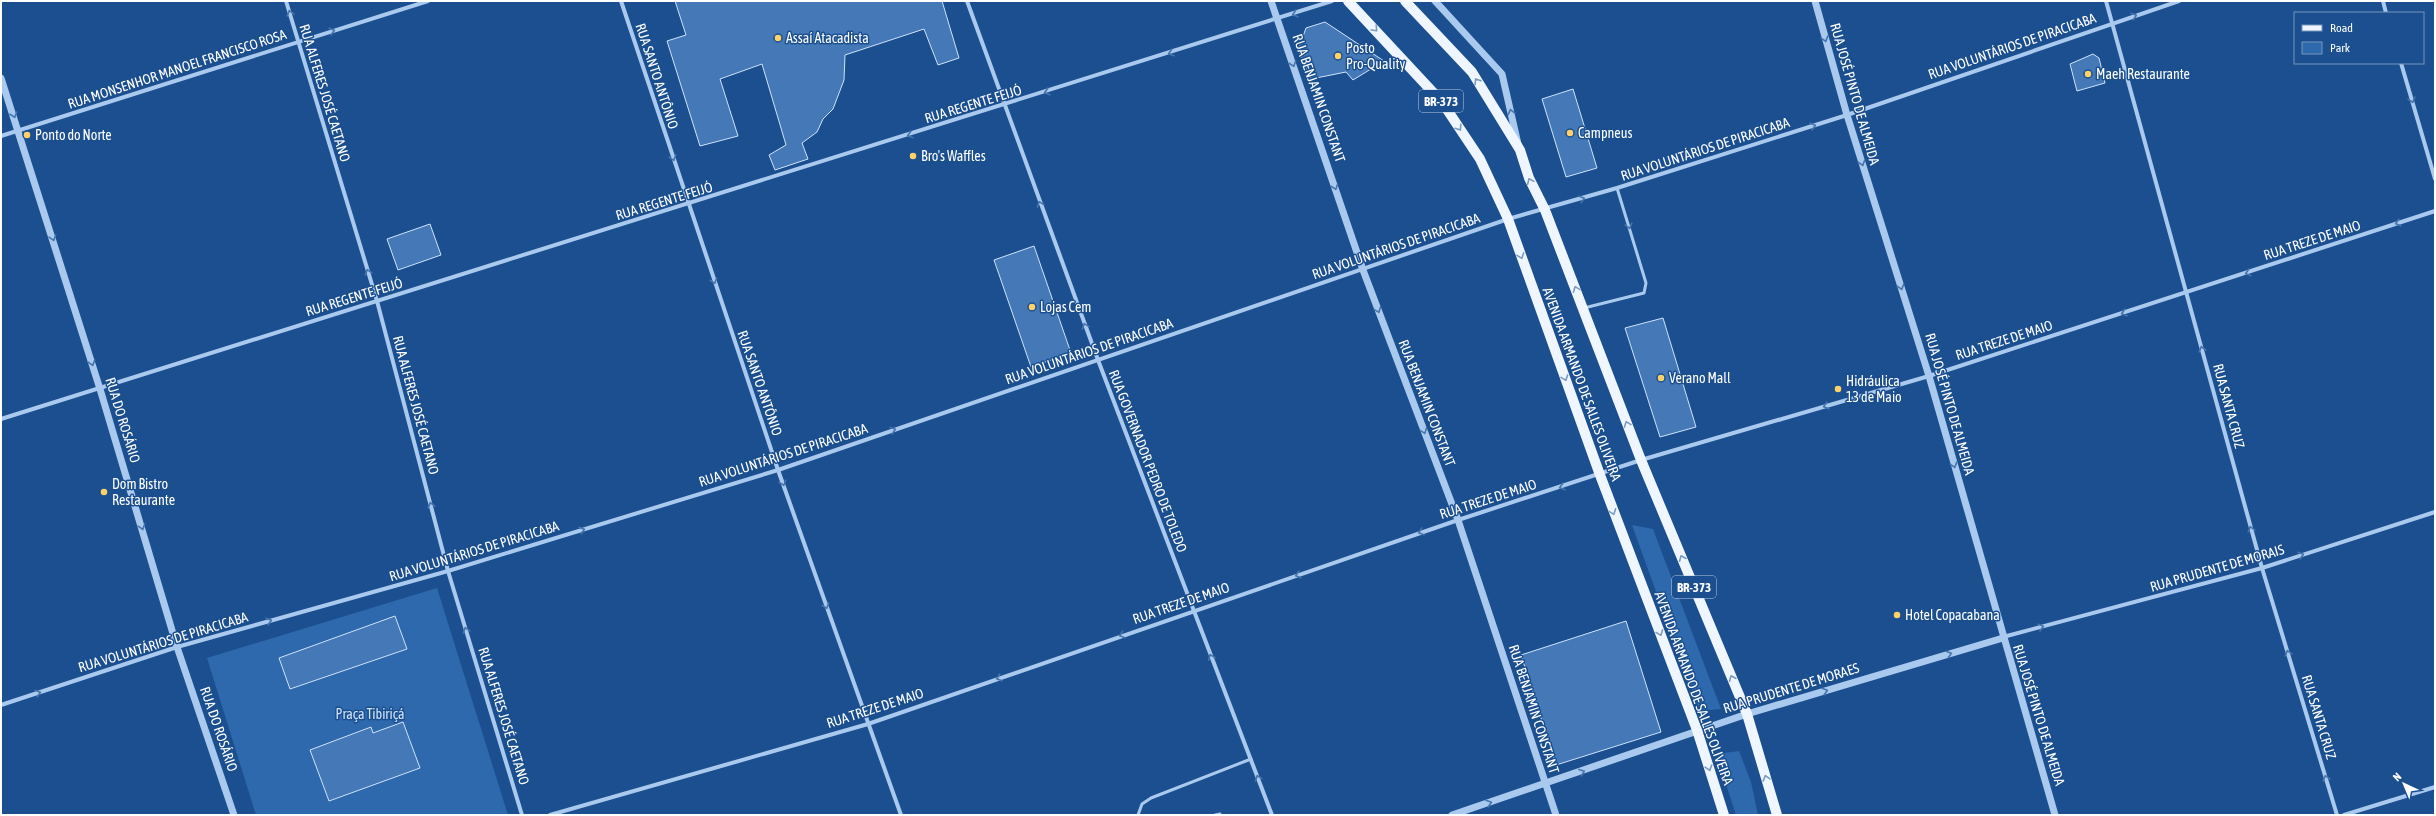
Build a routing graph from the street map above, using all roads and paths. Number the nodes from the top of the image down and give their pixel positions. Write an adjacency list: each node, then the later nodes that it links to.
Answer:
1 (286, 1): 17 (street, RUA ALFERES JOSÉ CAETANO, one-way to 1)
2 (428, 1): 17 (street, RUA MONSENHOR MANOEL FRANCISCO ROSA, one-way to 2)
3 (621, 1): 27 (street, RUA SANTO ANTÔNIO, one-way to 27)
4 (967, 1): 20 (street, RUA GOVERNADOR PEDRO DE TOLEDO)
5 (1271, 1): 15 (street, RUA BENJAMIN CONSTANT)
6 (1332, 1): 15 (street, RUA REGENTE FEIJÓ, one-way to 15)
7 (1348, 1): 30 (main road, AVENIDA ARMANDO DE SALLES OLIVEIRA / BR-373, one-way to 30)
8 (1405, 1): 24 (main road, AVENIDA ARMANDO DE SALLES OLIVEIRA / BR-373, one-way to 8)
9 (1436, 1): 24 (street, one-way to 9)
10 (1815, 1): 21 (street, RUA JOSÉ PINTO DE ALMEIDA, one-way to 21)
11 (2106, 1): 16 (street, RUA SANTA CRUZ)
12 (2180, 1): 16 (street, RUA VOLUNTÁRIOS DE PIRACICABA, one-way to 12)
13 (2383, 1): 14 (street)
14 (2386, 12)
15 (1278, 20): 20 (street, RUA REGENTE FEIJÓ, one-way to 20); 31 (street, RUA BENJAMIN CONSTANT, one-way to 31)
16 (2112, 23): 21 (street, RUA VOLUNTÁRIOS DE PIRACICABA); 32 (street, RUA SANTA CRUZ)
17 (298, 42): 22 (street, RUA MONSENHOR MANOEL FRANCISCO ROSA); 33 (street, RUA ALFERES JOSÉ CAETANO, one-way to 17)
18 (2401, 64): 25 (street, one-way to 25)
19 (1, 78): 22 (street, RUA DO ROSÁRIO, one-way to 22)
20 (1003, 106): 27 (street, RUA REGENTE FEIJÓ, one-way to 27); 35 (street, RUA GOVERNADOR PEDRO DE TOLEDO, one-way to 20)
21 (1847, 115): 26 (street, RUA VOLUNTÁRIOS DE PIRACICABA, one-way to 21); 36 (street, RUA JOSÉ PINTO DE ALMEIDA, one-way to 36)
22 (19, 131): 23 (street, RUA MONSENHOR MANOEL FRANCISCO ROSA); 37 (street, RUA DO ROSÁRIO, one-way to 37)
23 (1, 136)
24 (1520, 150): 28 (main road, AVENIDA ARMANDO DE SALLES OLIVEIRA / BR-373, one-way to 24)
25 (2435, 179)
26 (1618, 188): 28 (street, RUA VOLUNTÁRIOS DE PIRACICABA, one-way to 26); 34 (lane, one-way to 34)
27 (688, 205): 33 (street, RUA REGENTE FEIJÓ); 40 (street, RUA SANTO ANTÔNIO, one-way to 40)
28 (1545, 210): 30 (street, RUA VOLUNTÁRIOS DE PIRACICABA); 34 (main road, AVENIDA ARMANDO DE SALLES OLIVEIRA / BR-373, one-way to 28)
29 (2435, 211): 32 (street, RUA TREZE DE MAIO, one-way to 32)
30 (1508, 219): 31 (street, RUA VOLUNTÁRIOS DE PIRACICABA); 41 (main road, AVENIDA ARMANDO DE SALLES OLIVEIRA / BR-373, one-way to 41)
31 (1363, 270): 35 (street, RUA VOLUNTÁRIOS DE PIRACICABA); 43 (street, RUA BENJAMIN CONSTANT, one-way to 43)
32 (2186, 294): 36 (street, RUA TREZE DE MAIO, one-way to 36); 44 (street, RUA SANTA CRUZ, one-way to 32)
33 (377, 301): 37 (street, RUA REGENTE FEIJÓ); 45 (street, RUA ALFERES JOSÉ CAETANO, one-way to 33)
34 (1583, 308): 39 (main road, AVENIDA ARMANDO DE SALLES OLIVEIRA / BR-373, one-way to 34)
35 (1098, 360): 40 (street, RUA VOLUNTÁRIOS DE PIRACICABA, one-way to 35); 46 (street, RUA GOVERNADOR PEDRO DE TOLEDO)
36 (1929, 376): 39 (street, RUA TREZE DE MAIO, one-way to 39); 47 (street, RUA JOSÉ PINTO DE ALMEIDA, one-way to 47)
37 (100, 388): 38 (street, RUA REGENTE FEIJÓ); 48 (street, RUA DO ROSÁRIO, one-way to 48)
38 (1, 419)
39 (1641, 460): 41 (street, RUA TREZE DE MAIO); 50 (main road, AVENIDA ARMANDO DE SALLES OLIVEIRA / BR-373, one-way to 39)
40 (778, 470): 45 (street, RUA VOLUNTÁRIOS DE PIRACICABA, one-way to 40); 51 (street, RUA SANTO ANTÔNIO, one-way to 51)
41 (1600, 475): 43 (street, RUA TREZE DE MAIO, one-way to 43); 52 (main road, AVENIDA ARMANDO DE SALLES OLIVEIRA / BR-373, one-way to 52)
42 (2435, 512): 44 (street, RUA PRUDENTE DE MORAIS, one-way to 42)
43 (1458, 520): 46 (street, RUA TREZE DE MAIO, one-way to 46); 54 (street, RUA BENJAMIN CONSTANT)
44 (2262, 568): 47 (street, RUA PRUDENTE DE MORAIS, one-way to 44); 69 (street, RUA SANTA CRUZ, one-way to 44)
45 (448, 571): 48 (street, RUA VOLUNTÁRIOS DE PIRACICABA, one-way to 45); 58 (street, RUA ALFERES JOSÉ CAETANO, one-way to 45)
46 (1192, 611): 51 (street, RUA TREZE DE MAIO, one-way to 51); 53 (street, RUA GOVERNADOR PEDRO DE TOLEDO, one-way to 46)
47 (2003, 638): 50 (street, RUA PRUDENTE DE MORAES, one-way to 47); 68 (street, RUA JOSÉ PINTO DE ALMEIDA)
48 (177, 647): 49 (street, RUA VOLUNTÁRIOS DE PIRACICABA, one-way to 48); 57 (street, RUA DO ROSÁRIO)
49 (1, 705)
50 (1747, 714): 52 (street, RUA PRUDENTE DE MORAES); 67 (main road, AVENIDA ARMANDO DE SALLES OLIVEIRA / BR-373, one-way to 50)
51 (868, 724): 59 (street, RUA TREZE DE MAIO); 60 (street, RUA SANTO ANTÔNIO)
52 (1697, 730): 54 (street, RUA PRUDENTE DE MORAES, one-way to 52); 66 (main road, AVENIDA ARMANDO DE SALLES OLIVEIRA / BR-373, one-way to 66)
53 (1251, 759): 61 (lane); 63 (street, RUA GOVERNADOR PEDRO DE TOLEDO, one-way to 53)
54 (1545, 785): 64 (street, RUA PRUDENTE DE MORAES, one-way to 54); 65 (street, RUA BENJAMIN CONSTANT)
55 (2435, 787): 70 (street)
56 (1220, 814): 62 (lane)
57 (234, 815)
58 (522, 815)
59 (550, 815)
60 (901, 815)
61 (1138, 815)
62 (1215, 815)
63 (1272, 815)
64 (1452, 815)
65 (1556, 815)
66 (1724, 815)
67 (1777, 815)
68 (2055, 815)
69 (2338, 815)
70 (2344, 815)

